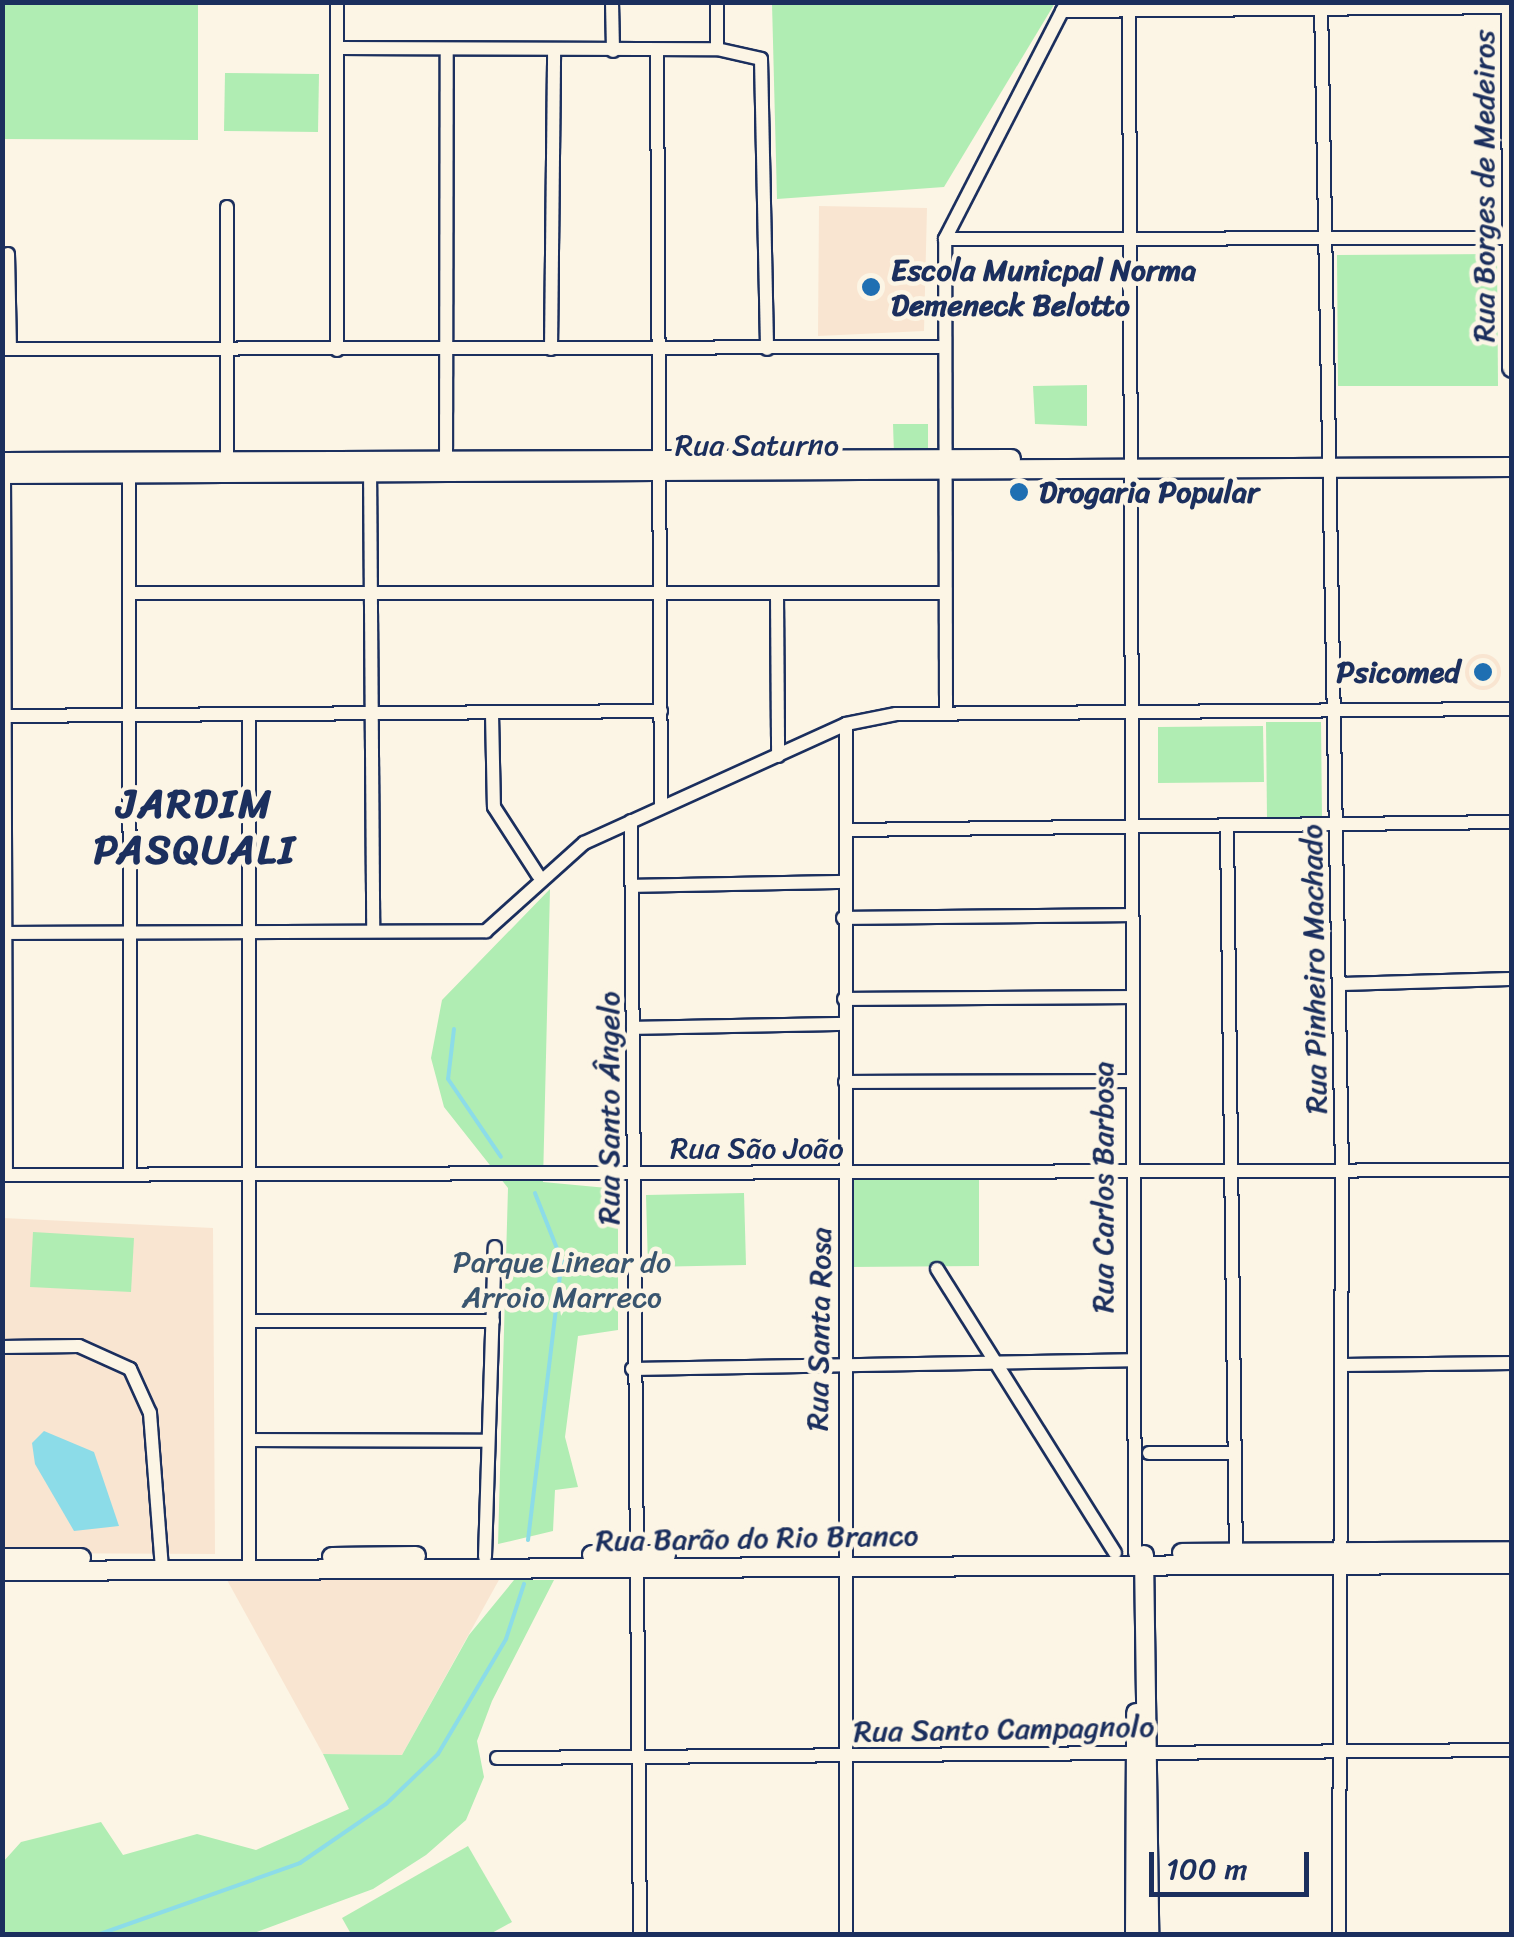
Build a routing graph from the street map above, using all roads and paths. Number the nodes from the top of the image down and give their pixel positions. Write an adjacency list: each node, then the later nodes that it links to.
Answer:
1 (337, 2): 8 (street)
2 (612, 2): 12 (street)
3 (716, 2): 9 (street)
4 (1511, 5): 6 (street); 16 (street, Rua Borges de Medeiros)
5 (1128, 6): 6 (street); 7 (street); 15 (street, Rua Carlos Barbosa)
6 (1321, 6): 18 (street, Rua Pinheiro Machado)
7 (1064, 7): 17 (street)
8 (338, 48): 10 (street); 27 (street)
9 (716, 49): 11 (street); 26 (street)
10 (447, 50): 13 (street); 23 (street)
11 (658, 50): 12 (street); 25 (street)
12 (612, 51): 13 (street)
13 (554, 52): 24 (street)
14 (227, 207): 22 (street)
15 (1130, 238): 17 (street); 18 (street); 31 (street, Rua Carlos Barbosa)
16 (1511, 238): 18 (street); 28 (street, Rua Borges de Medeiros)
17 (945, 239): 20 (street)
18 (1323, 240): 30 (street, Rua Pinheiro Machado)
19 (8, 254): 21 (street)
20 (939, 347): 26 (street); 32 (street)
21 (6, 349): 22 (street)
22 (227, 349): 27 (street); 39 (street)
23 (448, 349): 24 (street); 27 (street); 36 (street)
24 (551, 349): 25 (street)
25 (659, 349): 26 (street); 33 (street)
26 (767, 349)
27 (337, 350)
28 (1512, 368)
29 (1512, 458): 30 (street, Rua Saturno)
30 (1326, 463): 31 (street, Rua Saturno); 34 (street, Rua Saturno); 46 (street, Rua Pinheiro Machado)
31 (1130, 464): 32 (street, Rua Saturno); 45 (street, Rua Carlos Barbosa)
32 (941, 465): 33 (street, Rua Saturno); 40 (street)
33 (663, 466): 36 (street, Rua Saturno); 43 (street)
34 (1512, 467)
35 (3, 468): 37 (street, Rua Saturno); 51 (street)
36 (446, 468): 38 (street, Rua Saturno)
37 (129, 469): 39 (street, Rua Saturno); 41 (street)
38 (370, 469): 39 (street, Rua Saturno); 42 (street)
39 (227, 470)
40 (944, 592): 44 (street); 48 (street)
41 (130, 593): 42 (street); 52 (street)
42 (370, 594): 43 (street); 53 (street)
43 (664, 594): 44 (street); 49 (street)
44 (777, 596): 56 (street)
45 (1131, 708): 46 (street); 48 (street); 62 (street, Rua Carlos Barbosa)
46 (1334, 709): 47 (street); 60 (street, Rua Pinheiro Machado)
47 (1512, 709)
48 (946, 711): 55 (street)
49 (661, 712): 50 (street); 57 (street)
50 (492, 714): 53 (street); 64 (street)
51 (5, 716): 52 (street); 71 (street)
52 (131, 716): 54 (street); 70 (street)
53 (370, 716): 54 (street); 69 (street)
54 (249, 719): 72 (street)
55 (846, 724): 56 (street); 63 (street, Rua Santa Rosa)
56 (778, 756): 57 (street)
57 (661, 807): 58 (street)
58 (631, 821): 64 (street); 66 (street, Rua Santo Ângelo)
59 (1512, 822): 60 (street)
60 (1337, 824): 61 (street); 74 (street, Rua Pinheiro Machado)
61 (1228, 826): 62 (street); 85 (street)
62 (1131, 828): 63 (street); 67 (street, Rua Carlos Barbosa)
63 (846, 830): 65 (street, Rua Santa Rosa)
64 (538, 876): 69 (street)
65 (844, 882): 66 (street); 68 (street, Rua Santa Rosa)
66 (632, 886): 78 (street, Rua Santo Ângelo)
67 (1131, 915): 68 (street); 75 (street, Rua Carlos Barbosa)
68 (843, 918): 76 (street, Rua Santa Rosa)
69 (373, 931): 72 (street)
70 (128, 932): 71 (street); 72 (street); 86 (street)
71 (4, 933): 89 (street)
72 (251, 933): 88 (street)
73 (1512, 979): 74 (street)
74 (1340, 984): 82 (street, Rua Pinheiro Machado)
75 (1131, 996): 76 (street); 79 (street, Rua Carlos Barbosa)
76 (844, 999): 77 (street, Rua Santa Rosa)
77 (844, 1024): 78 (street); 80 (street, Rua Santa Rosa)
78 (633, 1028): 87 (street, Rua Santo Ângelo)
79 (1131, 1080): 80 (street); 84 (street, Rua Carlos Barbosa)
80 (845, 1082): 83 (street, Rua Santa Rosa)
81 (1512, 1170): 82 (street, Rua São João)
82 (1342, 1171): 85 (street, Rua São João); 98 (street, Rua Pinheiro Machado)
83 (846, 1172): 84 (street, Rua São João); 87 (street, Rua São João); 99 (street, Rua Santa Rosa)
84 (1131, 1172): 85 (street, Rua São João); 95 (street, Rua Carlos Barbosa)
85 (1232, 1172): 104 (street)
86 (130, 1174): 88 (street, Rua São João); 89 (street, Rua São João)
87 (636, 1174): 88 (street, Rua São João); 100 (street, Rua Santo Ângelo)
88 (252, 1175): 92 (street)
89 (4, 1176)
90 (494, 1246): 93 (street)
91 (937, 1269): 96 (street)
92 (252, 1321): 93 (street); 101 (street)
93 (493, 1321): 102 (street)
94 (2, 1347): 117 (street)
95 (1131, 1360): 96 (street); 108 (street, Rua Carlos Barbosa)
96 (1002, 1363): 99 (street); 106 (street)
97 (1512, 1364): 98 (street)
98 (1342, 1365): 113 (street, Rua Pinheiro Machado)
99 (843, 1368): 100 (street); 111 (street, Rua Santa Rosa)
100 (632, 1369): 115 (street, Rua Santo Ângelo)
101 (250, 1440): 102 (street); 116 (street)
102 (488, 1441): 107 (street)
103 (1149, 1453): 104 (street)
104 (1235, 1453): 112 (street)
105 (1512, 1551): 113 (street, Rua Barão do Rio Branco)
106 (1115, 1553): 108 (street, Rua Barão do Rio Branco); 110 (street, Rua Barão do Rio Branco)
107 (486, 1556): 114 (street, Rua Barão do Rio Branco); 116 (street, Rua Barão do Rio Branco)
108 (1139, 1556): 110 (street, Rua Barão do Rio Branco); 112 (street, Rua Barão do Rio Branco); 122 (street, Rua Carlos Barbosa)
109 (2, 1558): 117 (street, Rua Barão do Rio Branco)
110 (1069, 1558): 111 (street, Rua Barão do Rio Branco)
111 (843, 1559): 115 (street, Rua Barão do Rio Branco); 123 (street, Rua Santa Rosa)
112 (1236, 1559): 113 (street, Rua Barão do Rio Branco)
113 (1337, 1559): 118 (street, Rua Barão do Rio Branco); 121 (street, Rua Pinheiro Machado)
114 (562, 1561): 115 (street, Rua Barão do Rio Branco); 116 (street, Rua Barão do Rio Branco)
115 (633, 1561): 124 (street, Rua Santo Ângelo)
116 (249, 1563): 117 (street, Rua Barão do Rio Branco)
117 (161, 1564): 119 (street, Rua Barão do Rio Branco)
118 (1512, 1564)
119 (2, 1571)
120 (1512, 1750): 121 (street, Rua Santo Campagnolo)
121 (1336, 1751): 122 (street, Rua Santo Campagnolo); 131 (street, Rua Pinheiro Machado)
122 (1142, 1752): 123 (street, Rua Santo Campagnolo); 126 (street, Rua Carlos Barbosa)
123 (845, 1756): 124 (street, Rua Santo Campagnolo); 128 (street, Rua Santa Rosa)
124 (637, 1757): 125 (street, Rua Santo Campagnolo); 127 (street, Rua Santo Ângelo)
125 (498, 1758)
126 (1141, 1842): 129 (street, Rua Carlos Barbosa); 130 (street, Rua Carlos Barbosa)
127 (640, 1934)
128 (846, 1934)
129 (1135, 1934)
130 (1150, 1934)
131 (1339, 1934)

